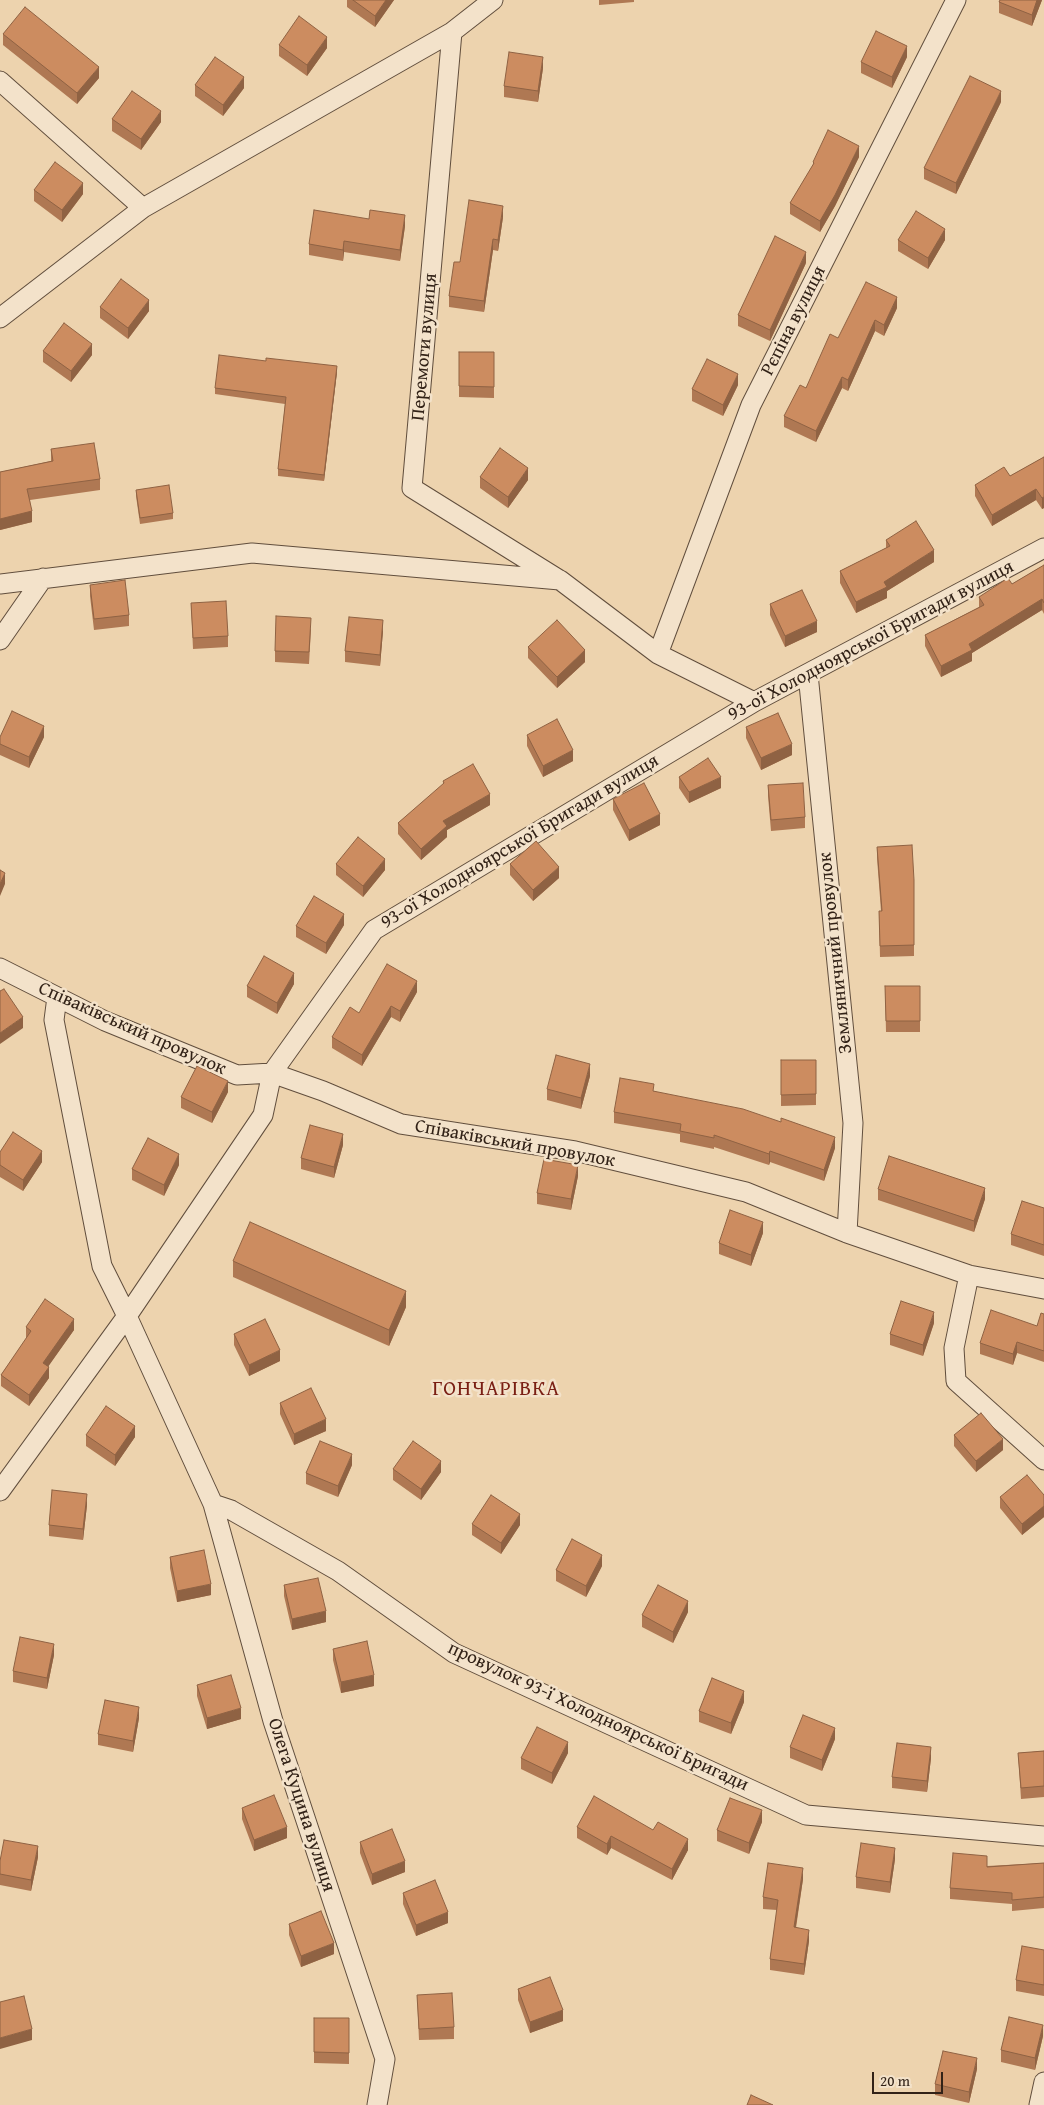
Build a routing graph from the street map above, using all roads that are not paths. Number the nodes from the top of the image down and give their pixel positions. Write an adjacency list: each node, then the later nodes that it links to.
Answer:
1 (494, 0): 3 (street)
2 (956, 0): 12 (street, Рєпіна вулиця)
3 (452, 32): 5 (street); 9 (street, Перемоги вулиця)
4 (0, 81): 5 (street)
5 (143, 208): 6 (street)
6 (0, 318)
7 (1044, 548): 13 (street, 93-ої Холодноярської Бригади вулиця)
8 (44, 578): 9 (street); 10 (street); 11 (street)
9 (560, 580): 12 (street, Перемоги вулиця)
10 (0, 584)
11 (0, 640)
12 (658, 654): 14 (street, Перемоги вулиця)
13 (808, 674): 14 (street, 93-ої Холодноярської Бригади вулиця); 18 (street, Земляничний провулок)
14 (754, 702): 17 (street, 93-ої Холодноярської Бригади вулиця)
15 (0, 968): 16 (street, Співаківський провулок)
16 (57, 997): 17 (street, Співаківський провулок); 21 (street)
17 (272, 1073): 18 (street, Співаківський провулок); 21 (street, 93-ої Холодноярської Бригади вулиця)
18 (847, 1233): 19 (street, Співаківський провулок)
19 (969, 1275): 20 (street, Співаківський провулок); 22 (street)
20 (1044, 1289)
21 (127, 1316): 23 (street, 93-ої Холодноярської Бригади вулиця); 24 (street)
22 (1044, 1460)
23 (0, 1491)
24 (213, 1504): 25 (street, провулок 93-ї Холодноярської Бригади); 27 (street, Олега Куцина вулиця)
25 (1044, 1836)
26 (1044, 2082): 28 (street)
27 (377, 2105)
28 (1039, 2105)

